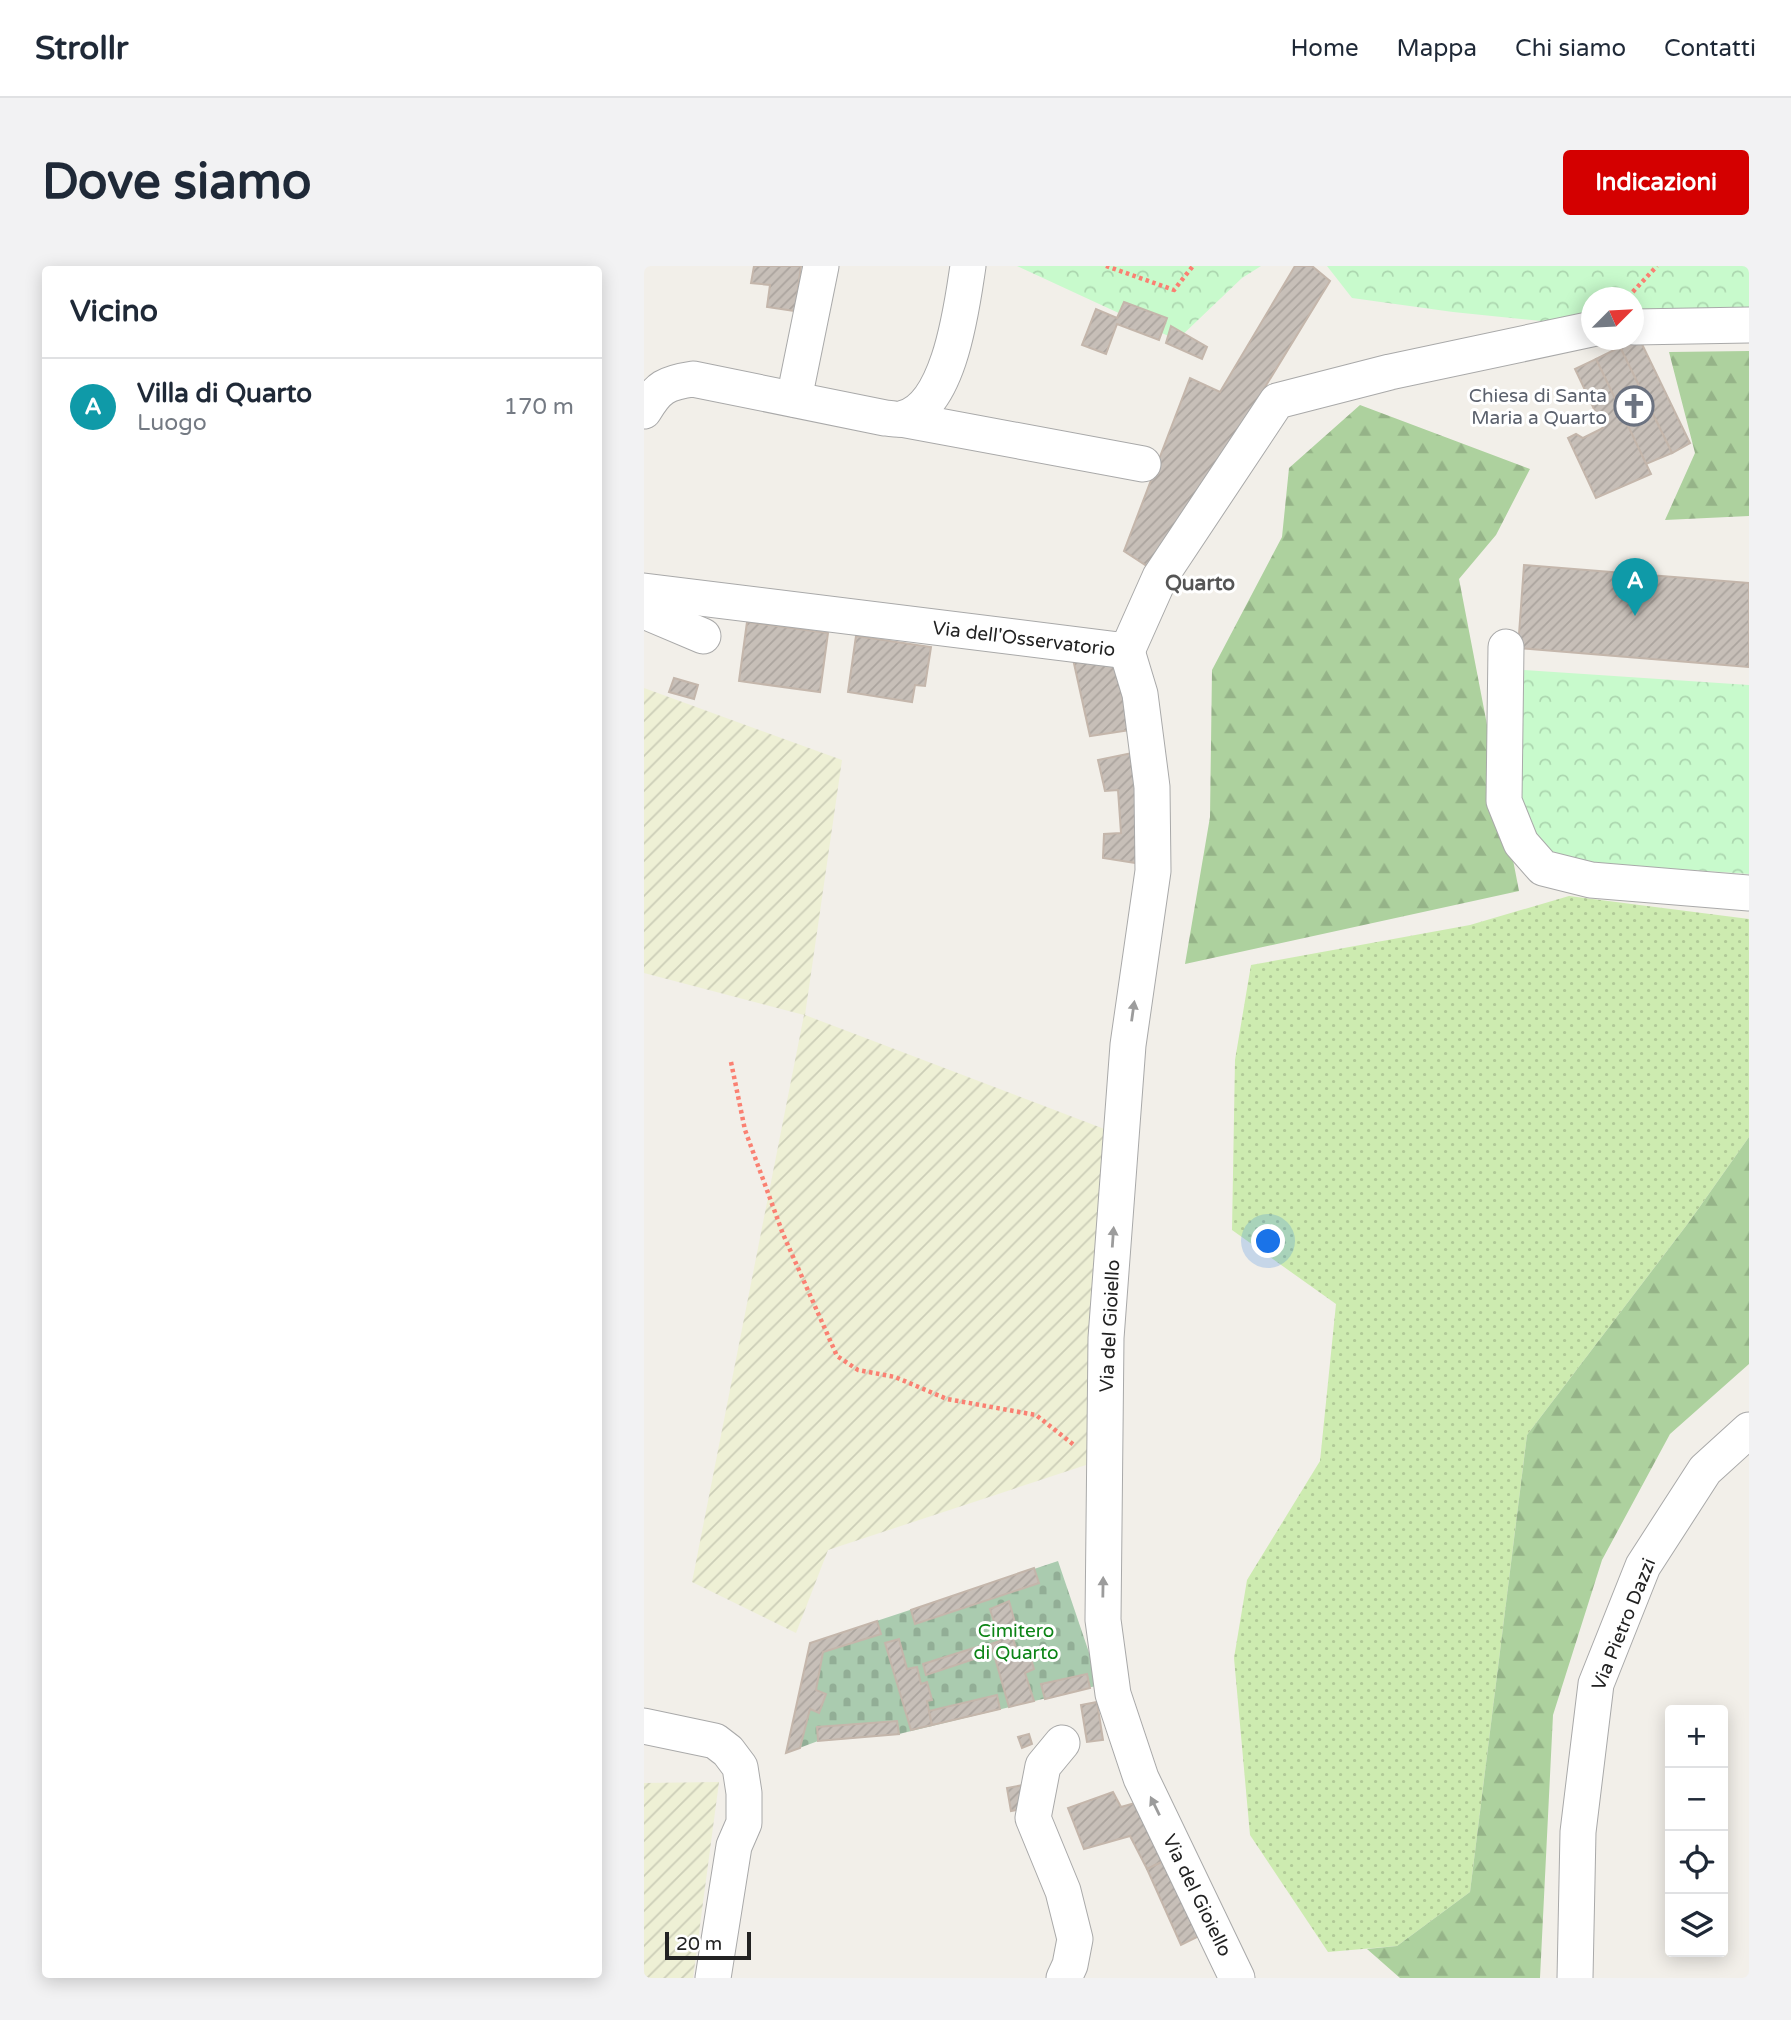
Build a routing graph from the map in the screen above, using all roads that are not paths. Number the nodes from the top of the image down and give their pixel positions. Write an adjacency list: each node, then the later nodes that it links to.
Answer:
1 (821, 266): 6 (street)
2 (968, 266): 8 (street)
3 (1749, 326): 4 (street)
4 (1644, 327)
5 (1581, 331): 14 (street, Via dell'Osservatorio)
6 (794, 399): 7 (street); 8 (street)
7 (644, 411)
8 (901, 419): 9 (street)
9 (1143, 464)
10 (644, 591): 14 (street, Via dell'Osservatorio)
11 (644, 611): 12 (street)
12 (704, 636)
13 (1507, 647): 15 (street)
14 (1127, 651): 21 (street, Via del Gioiello, one-way to 14)
15 (1749, 893)
16 (1749, 1430): 22 (street, Via Pietro Dazzi)
17 (644, 1726): 19 (street)
18 (1062, 1743): 20 (street)
19 (713, 1978)
20 (1064, 1978)
21 (1237, 1978)
22 (1575, 1978)

